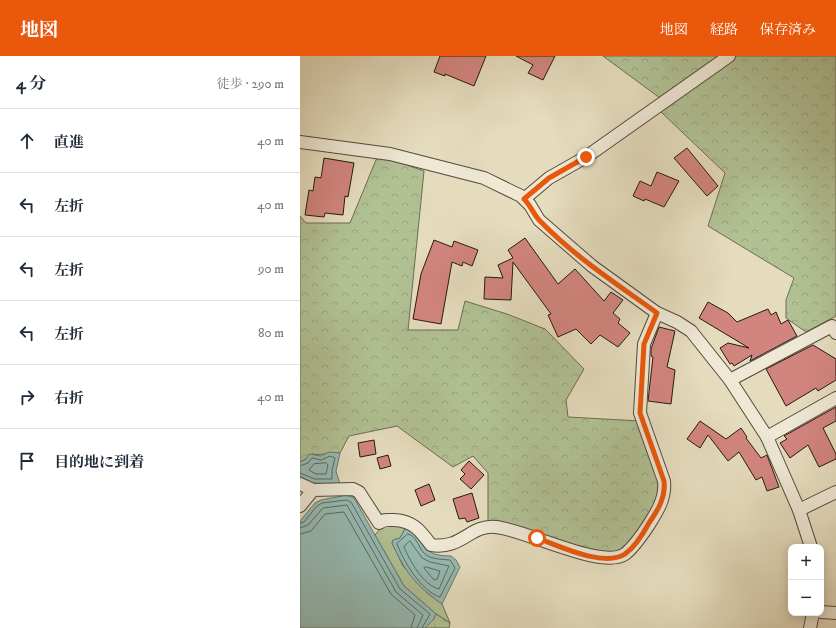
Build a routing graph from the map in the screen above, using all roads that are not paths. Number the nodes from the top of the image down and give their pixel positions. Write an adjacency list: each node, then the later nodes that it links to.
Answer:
1 (729, 56): 3 (street)
2 (300, 142): 3 (street)
3 (524, 199): 4 (street)
4 (657, 313): 6 (street); 10 (street)
5 (836, 333): 6 (street)
6 (730, 380): 8 (street)
7 (836, 398): 8 (street)
8 (767, 437): 13 (street)
9 (300, 484): 10 (street)
10 (313, 490): 12 (street)
11 (836, 492): 13 (street)
12 (300, 506)
13 (799, 510): 14 (street)
14 (811, 544)
15 (824, 612): 16 (street)
16 (836, 613)
17 (812, 616): 18 (street)
18 (810, 628)

